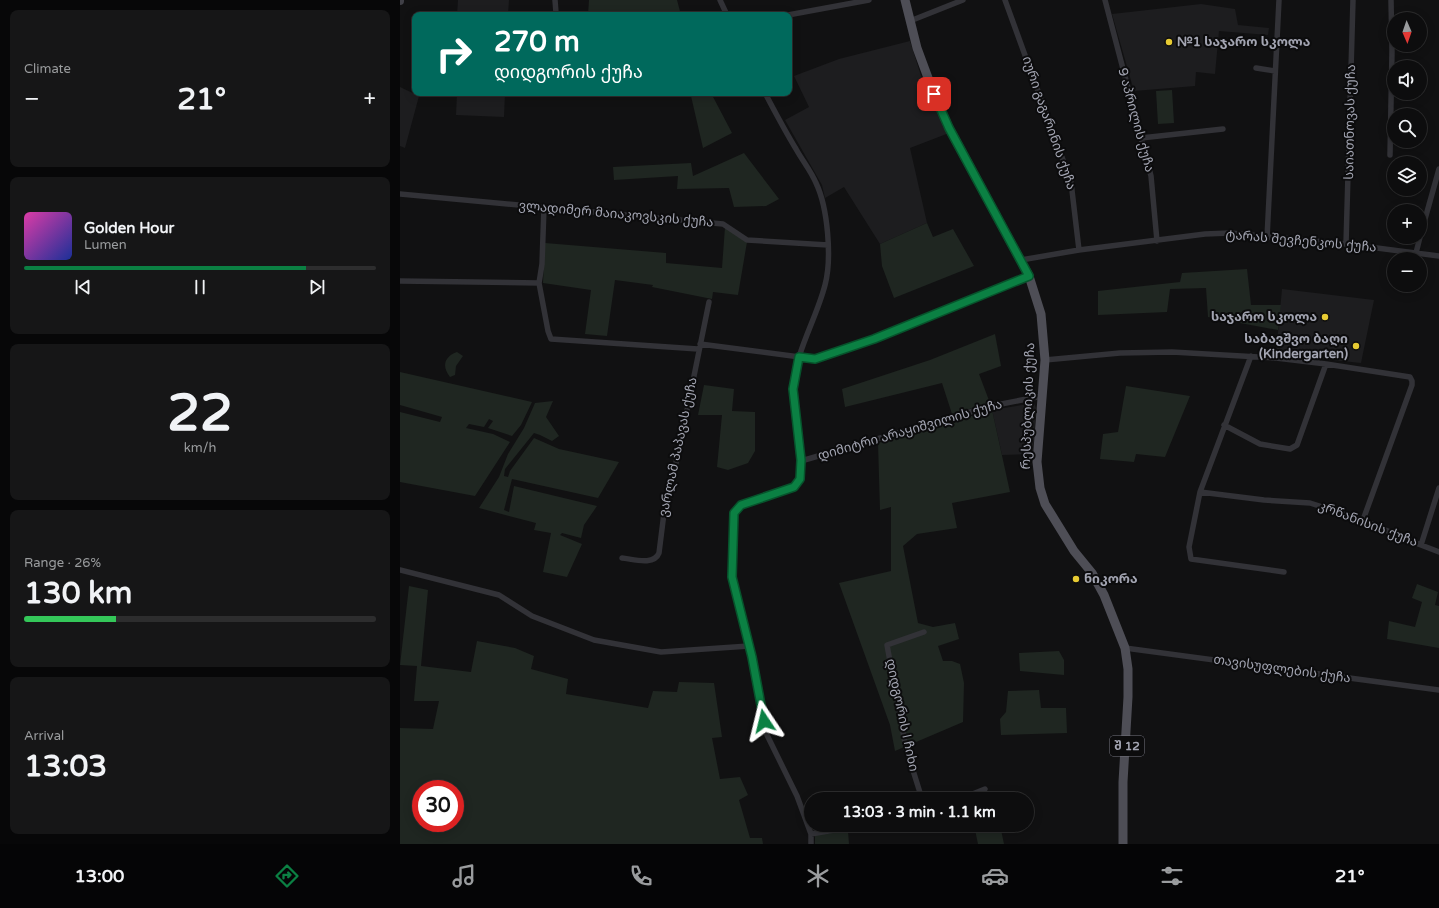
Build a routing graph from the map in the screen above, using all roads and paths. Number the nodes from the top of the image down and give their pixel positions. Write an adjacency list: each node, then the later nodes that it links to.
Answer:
1 (554, 0): 11 (street)
2 (720, 0): 12 (street)
3 (869, 0): 13 (street)
4 (905, 0): 14 (main road, რესპუბლიკის ქუჩა)
5 (963, 0): 14 (street)
6 (1006, 0): 29 (street, იური გაგარინის ქუჩა)
7 (1105, 0): 19 (street, 9 აპრილის ქუჩა)
8 (1279, 0): 16 (street)
9 (1352, 0): 27 (street, საიათნოვას ქუჩა)
10 (1391, 0): 20 (street)
11 (556, 12)
12 (726, 12)
13 (792, 14)
14 (910, 21): 33 (main road, რესპუბლიკის ქუჩა)
15 (1256, 68): 16 (street)
16 (1275, 71): 25 (street)
17 (766, 96): 28 (street)
18 (1223, 129): 19 (street)
19 (1141, 138): 26 (street, 9 აპრილის ქუჩა)
20 (1390, 155)
21 (1439, 169): 24 (street)
22 (400, 194): 23 (street, ვლადიმერ მაიაკოვსკის ქუჩა)
23 (544, 207): 28 (street, ვლადიმერ მაიაკოვსკის ქუჩა); 36 (street)
24 (1427, 212)
25 (1267, 238): 26 (street, ტარას შევჩენკოს ქუჩა); 27 (street, ტარას შევჩენკოს ქუჩა)
26 (1157, 241): 29 (street, ტარას შევჩენკოს ქუჩა)
27 (1346, 244): 30 (street, ტარას შევჩენკოს ქუჩა)
28 (828, 245): 40 (street)
29 (1079, 250): 33 (street, ტარას შევჩენკოს ქუჩა)
30 (1408, 252)
31 (1427, 254): 32 (street, ტარას შევჩენკოს ქუჩა)
32 (1439, 256)
33 (1022, 260): 34 (main road, რესპუბლიკის ქუჩა)
34 (1029, 276): 40 (street); 41 (main road, რესპუბლიკის ქუჩა)
35 (400, 281): 36 (street)
36 (539, 283): 38 (street)
37 (709, 302): 38 (street, ვარლამ პაპავას ქუჩა)
38 (699, 346): 40 (street); 51 (street, ვარლამ პაპავას ქუჩა)
39 (1251, 356): 41 (street); 42 (street); 44 (street)
40 (799, 357): 45 (street)
41 (1045, 360): 43 (main road, რესპუბლიკის ქუჩა)
42 (1326, 364): 44 (street); 48 (street)
43 (1042, 396): 45 (street, დიმიტრი არაყიშვილის ქუჩა); 56 (main road, რესპუბლიკის ქუჩა)
44 (1224, 425): 47 (street)
45 (801, 460): 55 (street)
46 (1439, 488): 49 (street)
47 (1200, 492): 48 (street, კრწანისის ქუჩა); 53 (street)
48 (1363, 520): 49 (street, კრწანისის ქუჩა)
49 (1421, 545): 50 (street, კრწანისის ქუჩა)
50 (1439, 552)
51 (622, 558)
52 (400, 570): 55 (street)
53 (1284, 572)
54 (924, 632): 59 (street, დიდგორის I ჩიხი)
55 (749, 646): 62 (street)
56 (1125, 648): 57 (street, თავისუფლების ქუჩა); 64 (main road, რესპუბლიკის ქუჩა / შ 12)
57 (1439, 690)
58 (985, 789): 60 (street)
59 (920, 792)
60 (978, 792)
61 (823, 832): 62 (street)
62 (811, 834): 63 (street)
63 (811, 844)
64 (1123, 844)

